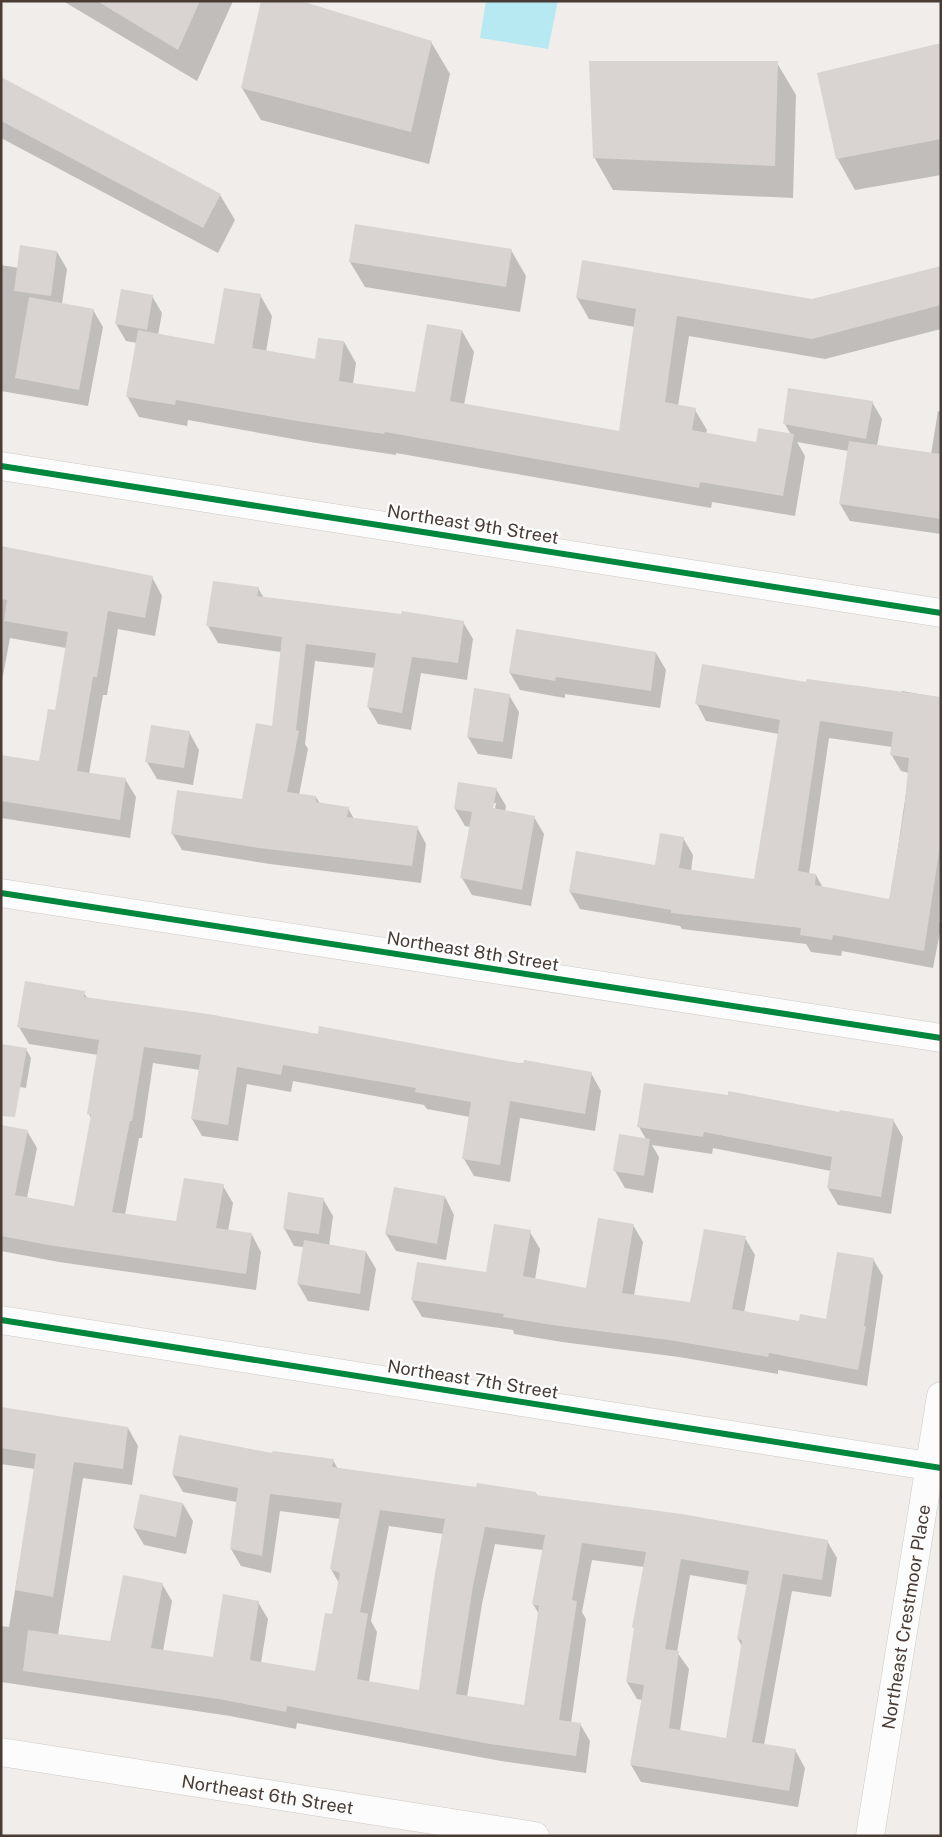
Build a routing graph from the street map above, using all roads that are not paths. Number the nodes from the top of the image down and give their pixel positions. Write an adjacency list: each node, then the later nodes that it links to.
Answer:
1 (1, 466): 2 (street, Northeast 9th Street)
2 (941, 613)
3 (1, 893): 4 (street, Northeast 8th Street)
4 (941, 1038)
5 (1, 1320): 7 (street, Northeast 7th Street)
6 (941, 1396): 7 (street, Northeast Crestmoor Place)
7 (935, 1468): 10 (street, Northeast Crestmoor Place)
8 (1, 1752): 9 (street, Northeast 6th Street)
9 (535, 1836)
10 (870, 1836)

